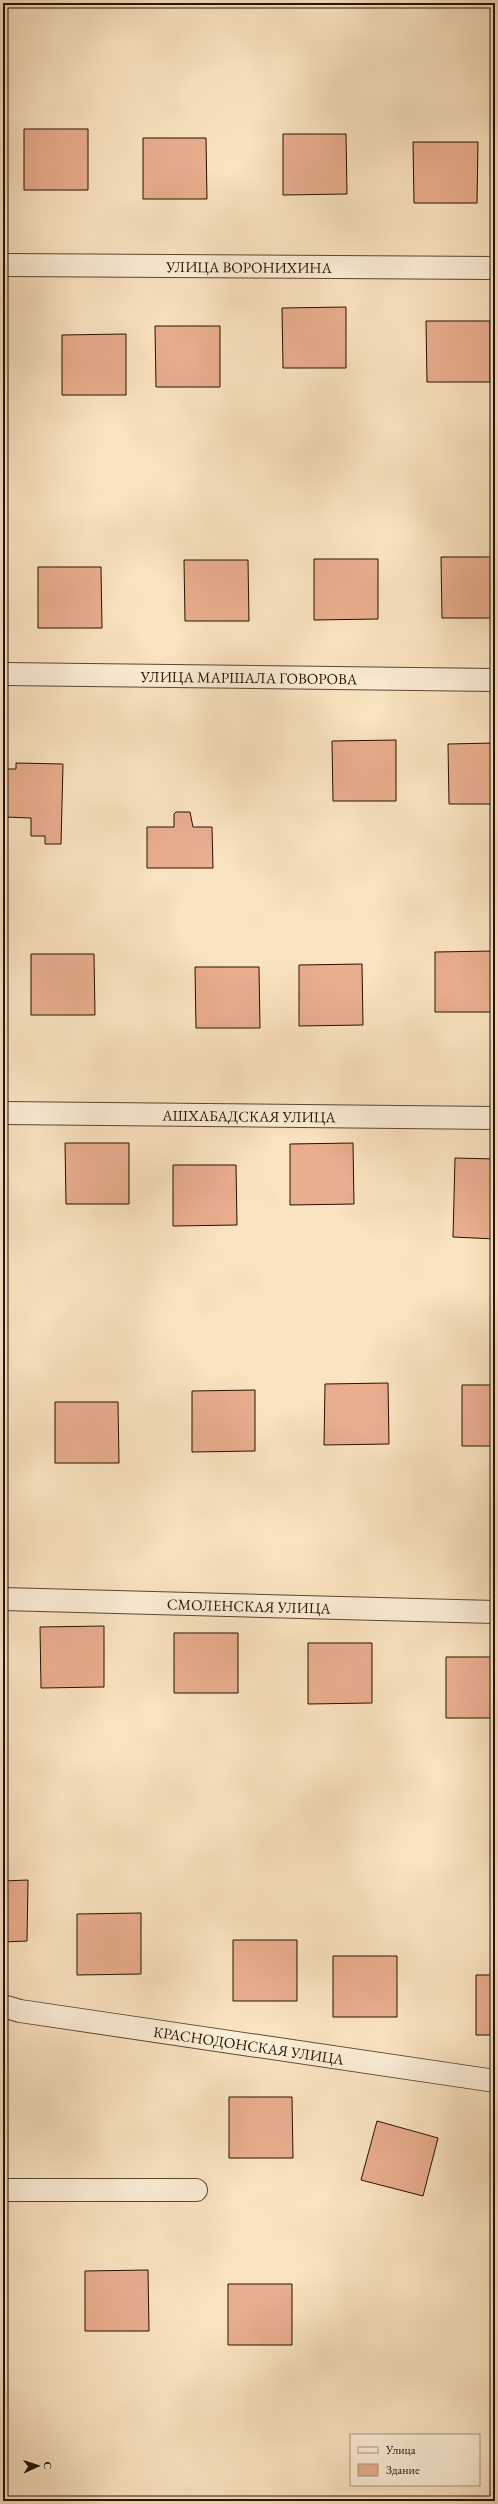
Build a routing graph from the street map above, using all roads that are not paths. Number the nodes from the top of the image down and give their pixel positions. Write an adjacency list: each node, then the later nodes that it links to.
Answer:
1 (3, 266): 2 (street, УЛИЦА ВОРОНИХИНА)
2 (495, 268)
3 (3, 674): 4 (street, УЛИЦА МАРШАЛА ГОВОРОВА)
4 (495, 680)
5 (3, 1113): 6 (street, АШХАБАДСКАЯ УЛИЦА)
6 (495, 1118)
7 (3, 1599): 8 (street, СМОЛЕНСКАЯ УЛИЦА)
8 (495, 1612)
9 (3, 2006): 10 (street, КРАСНОДОНСКАЯ УЛИЦА)
10 (495, 2081)
11 (3, 2190): 12 (street)
12 (196, 2190)

